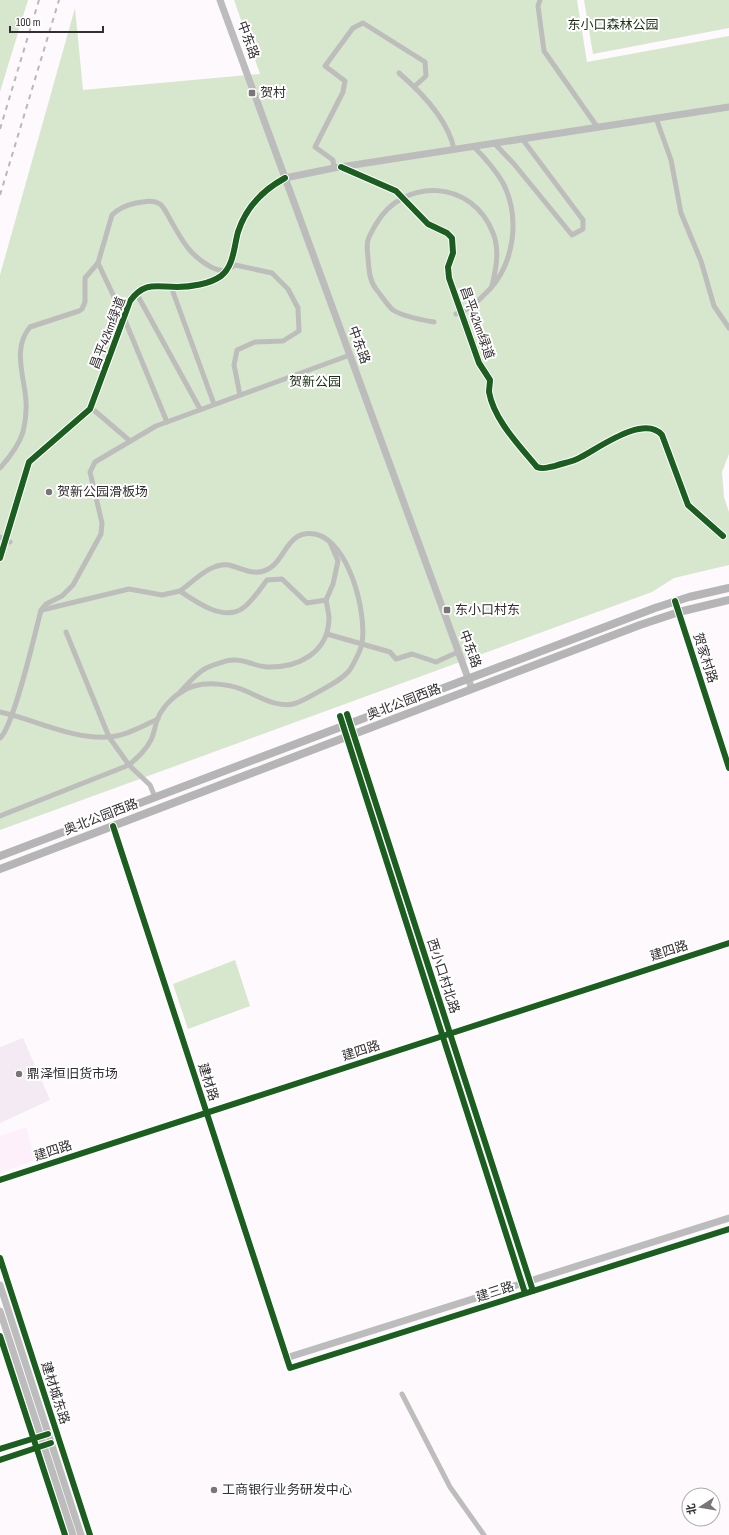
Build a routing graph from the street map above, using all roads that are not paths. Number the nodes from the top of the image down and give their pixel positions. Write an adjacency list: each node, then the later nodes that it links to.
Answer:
1 (220, 0): 13 (street, 中东路)
2 (540, 0): 7 (street)
3 (399, 73): 4 (street)
4 (415, 86): 11 (street); 12 (street)
5 (729, 107): 6 (street)
6 (656, 118): 7 (street); 20 (street)
7 (598, 128): 8 (street)
8 (523, 140): 9 (street); 9 (street)
9 (495, 144): 10 (street)
10 (474, 147): 11 (street); 15 (street)
11 (454, 150): 12 (street)
12 (334, 168): 13 (street)
13 (285, 178): 21 (street, 中东路)
14 (98, 263): 22 (street); 26 (street); 28 (street)
15 (492, 286): 18 (street); 19 (street)
16 (173, 292): 23 (street)
17 (139, 298): 24 (street)
18 (456, 314)
19 (434, 322)
20 (729, 328)
21 (350, 355): 22 (street); 42 (street, 中东路)
22 (240, 395): 23 (street)
23 (214, 404): 24 (street)
24 (200, 409): 26 (street)
25 (95, 411): 27 (street)
26 (167, 422): 27 (street)
27 (130, 441): 37 (street)
28 (0, 468)
29 (0, 537): 31 (street)
30 (330, 541): 33 (street); 34 (street); 41 (street)
31 (10, 542)
32 (729, 588): 36 (main road, 奥北公园西路)
33 (180, 591): 34 (street); 37 (street)
34 (326, 600): 40 (street)
35 (729, 600): 38 (main road, 奥北公园西路)
36 (675, 601): 38 (street, 贺家村路); 43 (main road, 奥北公园西路)
37 (41, 610): 47 (street)
38 (679, 612): 44 (main road, 奥北公园西路); 54 (street, 贺家村路)
39 (66, 632): 51 (street)
40 (327, 634): 41 (street); 45 (street)
41 (362, 644): 42 (street); 45 (street)
42 (458, 652): 43 (street, 中东路)
43 (468, 679): 44 (street, 中东路); 49 (main road, 奥北公园西路)
44 (472, 689): 50 (main road, 奥北公园西路)
45 (169, 701): 48 (street)
46 (0, 712): 47 (street)
47 (12, 715): 51 (street); 52 (street)
48 (158, 719): 51 (street); 53 (street)
49 (346, 725): 50 (street, 西小口村北路); 55 (main road, 奥北公园西路)
50 (350, 735): 57 (main road, 奥北公园西路); 61 (street, 西小口村北路); 62 (street, 西小口村北路)
51 (109, 737): 53 (street)
52 (0, 738)
53 (129, 765): 55 (street); 56 (street)
54 (729, 768)
55 (155, 797): 58 (main road, 奥北公园西路)
56 (0, 816)
57 (113, 826): 59 (main road, 奥北公园西路); 63 (street, 建材路)
58 (0, 856)
59 (0, 869)
60 (729, 943): 61 (street, 建四路)
61 (450, 1033): 62 (street, 建四路); 68 (street, 西小口村北路)
62 (443, 1036): 63 (street, 建四路); 69 (street, 西小口村北路)
63 (206, 1112): 64 (street, 建四路); 75 (street, 建材路)
64 (0, 1180)
65 (729, 1218): 68 (street, 建三路)
66 (729, 1229): 71 (street, 建三路)
67 (0, 1258): 86 (street, 建材城东路)
68 (530, 1281): 69 (street, 建三路); 71 (street, 西小口村北路)
69 (522, 1283): 72 (street, 西小口村北路); 75 (street, 建三路)
70 (0, 1285): 78 (street, 建材城东路)
71 (533, 1291): 72 (street, 建三路)
72 (526, 1293): 76 (street, 建三路)
73 (0, 1311): 78 (street, 建材城东路)
74 (0, 1336): 78 (street, 建材城东路)
75 (286, 1358): 76 (street, 建材路)
76 (290, 1368)
77 (402, 1394): 87 (street)
78 (41, 1436): 79 (street, 建材城东路); 80 (street, 建材城东路); 81 (street)
79 (51, 1443): 80 (street); 85 (street, 建材城东路)
80 (40, 1447): 82 (street); 83 (street, 建材城东路); 84 (street, 建材城东路)
81 (0, 1449)
82 (0, 1460)
83 (65, 1535)
84 (73, 1535)
85 (81, 1535)
86 (90, 1535)
87 (484, 1535)

